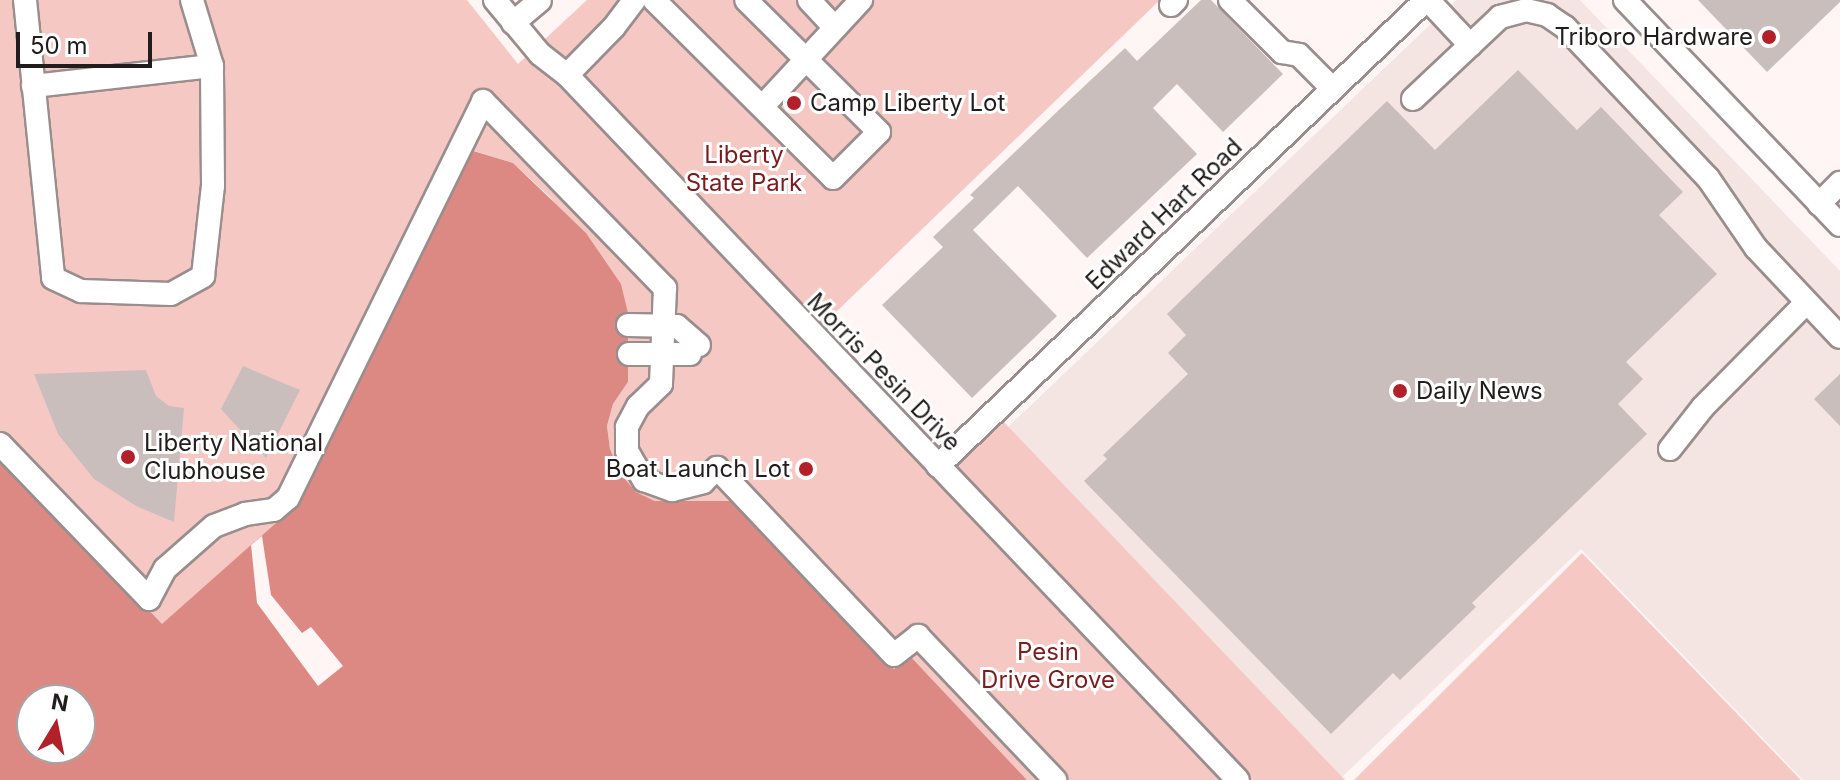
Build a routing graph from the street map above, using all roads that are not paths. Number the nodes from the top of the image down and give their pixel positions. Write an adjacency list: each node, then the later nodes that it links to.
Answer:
1 (25, 0): 19 (street)
2 (192, 0): 17 (street)
3 (495, 0): 13 (street, Morris Pesin Drive)
4 (540, 0): 13 (street)
5 (634, 0): 18 (street)
6 (654, 0): 22 (street)
7 (746, 0): 16 (street)
8 (809, 0): 14 (street)
9 (861, 0): 14 (street)
10 (1230, 0): 20 (street)
11 (1427, 0): 15 (street); 20 (street, Edward Hart Road)
12 (1625, 0): 24 (street)
13 (513, 23): 18 (street, Morris Pesin Drive)
14 (835, 28): 16 (street)
15 (1470, 45): 21 (street); 26 (street)
16 (806, 59): 22 (street); 22 (street)
17 (212, 66): 19 (street); 19 (street)
18 (567, 75): 34 (street, Morris Pesin Drive)
19 (33, 86)
20 (1333, 89): 34 (street, Edward Hart Road)
21 (1413, 99)
22 (762, 107)
23 (1840, 183): 24 (street)
24 (1819, 204): 25 (street)
25 (1839, 223)
26 (1806, 303): 29 (street); 33 (street)
27 (628, 325): 28 (street)
28 (664, 326): 31 (street); 31 (street); 32 (street)
29 (1840, 337)
30 (629, 354): 31 (street)
31 (662, 354): 35 (street)
32 (0, 444)
33 (1670, 449)
34 (938, 466): 36 (street, Morris Pesin Drive)
35 (1055, 780)
36 (1238, 780)

